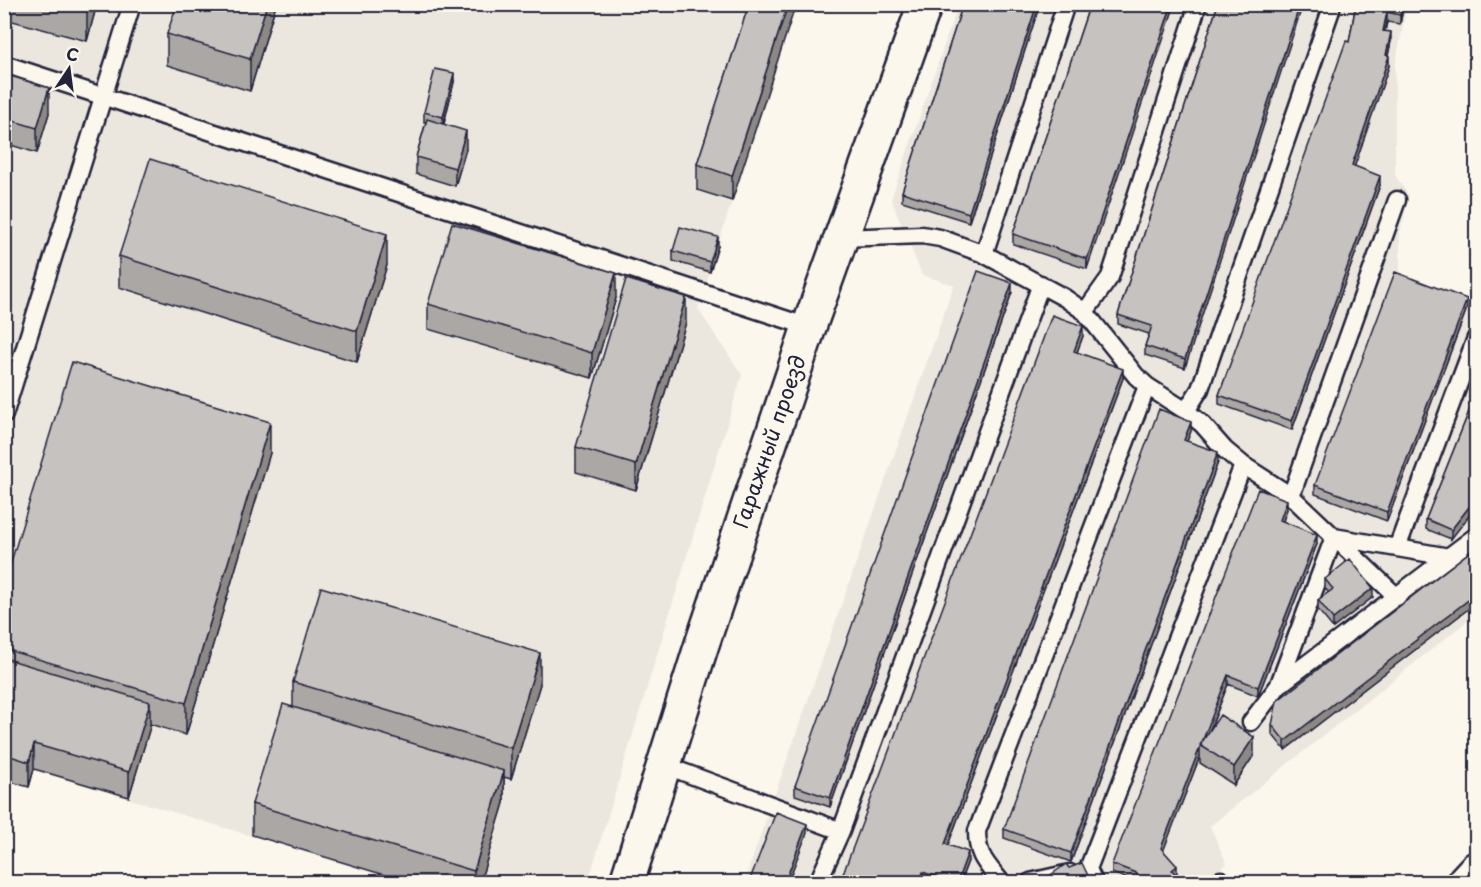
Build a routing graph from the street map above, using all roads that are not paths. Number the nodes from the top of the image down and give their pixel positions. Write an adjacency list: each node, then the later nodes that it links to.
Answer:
1 (132, 4): 7 (lane)
2 (925, 4): 9 (street, Гаражный проезд)
3 (1066, 4): 10 (lane)
4 (1198, 4): 12 (lane)
5 (1331, 10): 16 (lane)
6 (4, 64): 7 (lane)
7 (104, 96): 13 (lane); 17 (lane)
8 (1397, 200): 19 (lane)
9 (841, 237): 10 (lane); 13 (street, Гаражный проезд)
10 (984, 254): 11 (lane)
11 (1041, 284): 12 (lane); 28 (lane)
12 (1085, 312): 15 (lane)
13 (809, 327): 27 (street, Гаражный проезд)
14 (1476, 338): 22 (lane)
15 (1147, 386): 16 (lane); 33 (lane)
16 (1186, 411): 18 (lane)
17 (4, 415)
18 (1243, 465): 19 (lane); 30 (lane)
19 (1291, 496): 21 (lane)
20 (1476, 536): 23 (lane)
21 (1334, 537): 22 (lane); 24 (lane); 25 (lane)
22 (1397, 548): 23 (lane)
23 (1449, 557): 24 (lane)
24 (1397, 597): 25 (lane)
25 (1279, 685): 26 (lane)
26 (1251, 722)
27 (664, 765): 28 (lane); 31 (street, Гаражный проезд)
28 (841, 831): 32 (lane)
29 (1476, 869): 35 (street)
30 (1091, 876): 34 (lane)
31 (627, 882)
32 (818, 882)
33 (1001, 882)
34 (1030, 882)
35 (1464, 882)

